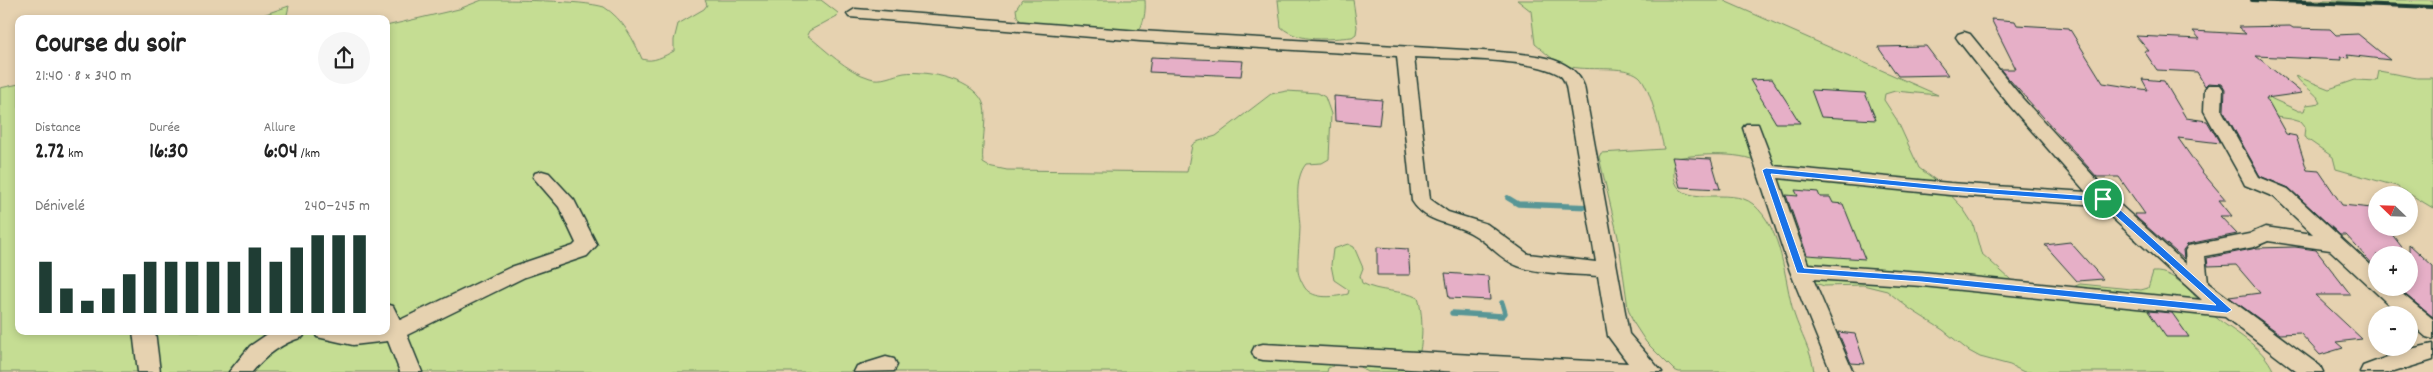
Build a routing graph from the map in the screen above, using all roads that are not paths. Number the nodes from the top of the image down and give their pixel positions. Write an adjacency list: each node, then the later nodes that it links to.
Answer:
1 (855, 14): 3 (street)
2 (1964, 38): 8 (street)
3 (1405, 50): 10 (street); 10 (street)
4 (2214, 89): 9 (street)
5 (1752, 128): 6 (street)
6 (1766, 170): 8 (street); 11 (street)
7 (542, 177): 18 (street)
8 (2103, 199): 13 (street)
9 (2334, 244): 12 (street); 13 (street)
10 (1608, 270): 32 (street)
11 (1800, 271): 15 (street); 34 (street)
12 (2368, 275)
13 (2198, 286): 15 (street)
14 (2391, 296): 17 (street)
15 (2227, 310): 35 (street)
16 (390, 320): 18 (street)
17 (2433, 331)
18 (395, 332): 19 (street); 30 (street)
19 (390, 333)
20 (144, 335): 28 (street)
21 (280, 335): 29 (street)
22 (343, 335): 23 (street)
23 (369, 335)
24 (1263, 352): 27 (street)
25 (2433, 352): 36 (street)
26 (886, 365): 31 (street)
27 (1442, 368): 32 (street)
28 (148, 372)
29 (240, 372)
30 (411, 372)
31 (865, 372)
32 (1647, 372): 33 (street)
33 (1651, 372)
34 (1842, 372)
35 (2312, 372)
36 (2372, 372)

